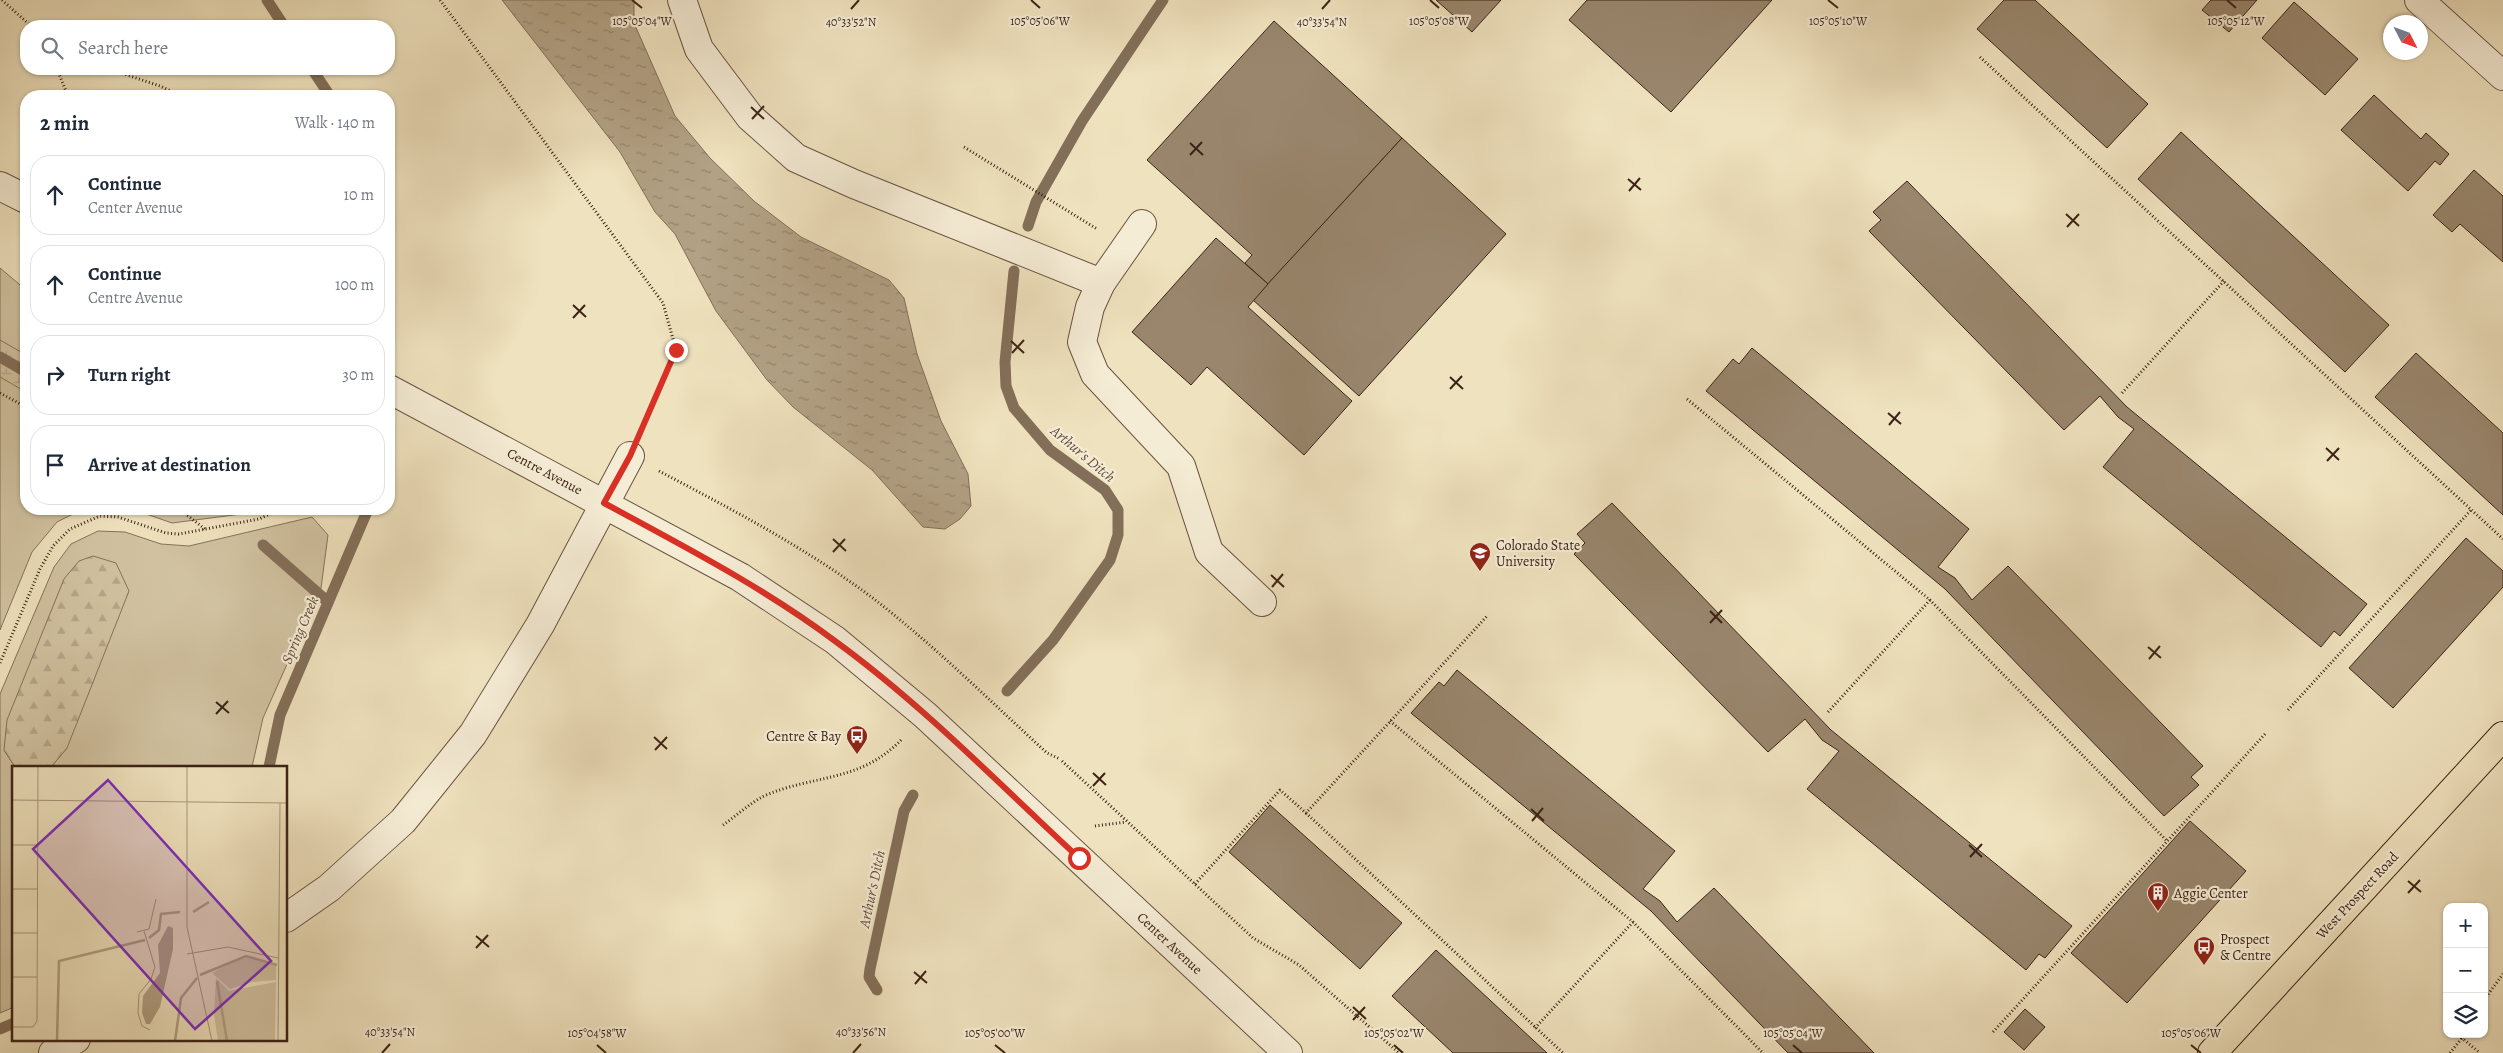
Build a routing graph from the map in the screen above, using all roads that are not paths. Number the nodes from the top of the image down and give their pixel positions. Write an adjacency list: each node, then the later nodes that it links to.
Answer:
1 (682, 0): 7 (street)
2 (2419, 0): 3 (street)
3 (2499, 65)
4 (0, 186): 5 (street)
5 (20, 196)
6 (1142, 224): 7 (street)
7 (1101, 283): 11 (street)
8 (395, 392): 10 (street, Centre Avenue)
9 (630, 456): 10 (street)
10 (604, 503): 13 (street, Centre Avenue); 14 (street)
11 (1262, 602)
12 (2503, 736): 18 (main road, West Prospect Road)
13 (1052, 833): 17 (street, Center Avenue)
14 (288, 917)
15 (74, 1040): 16 (street)
16 (53, 1053)
17 (1288, 1053)
18 (2212, 1053)

